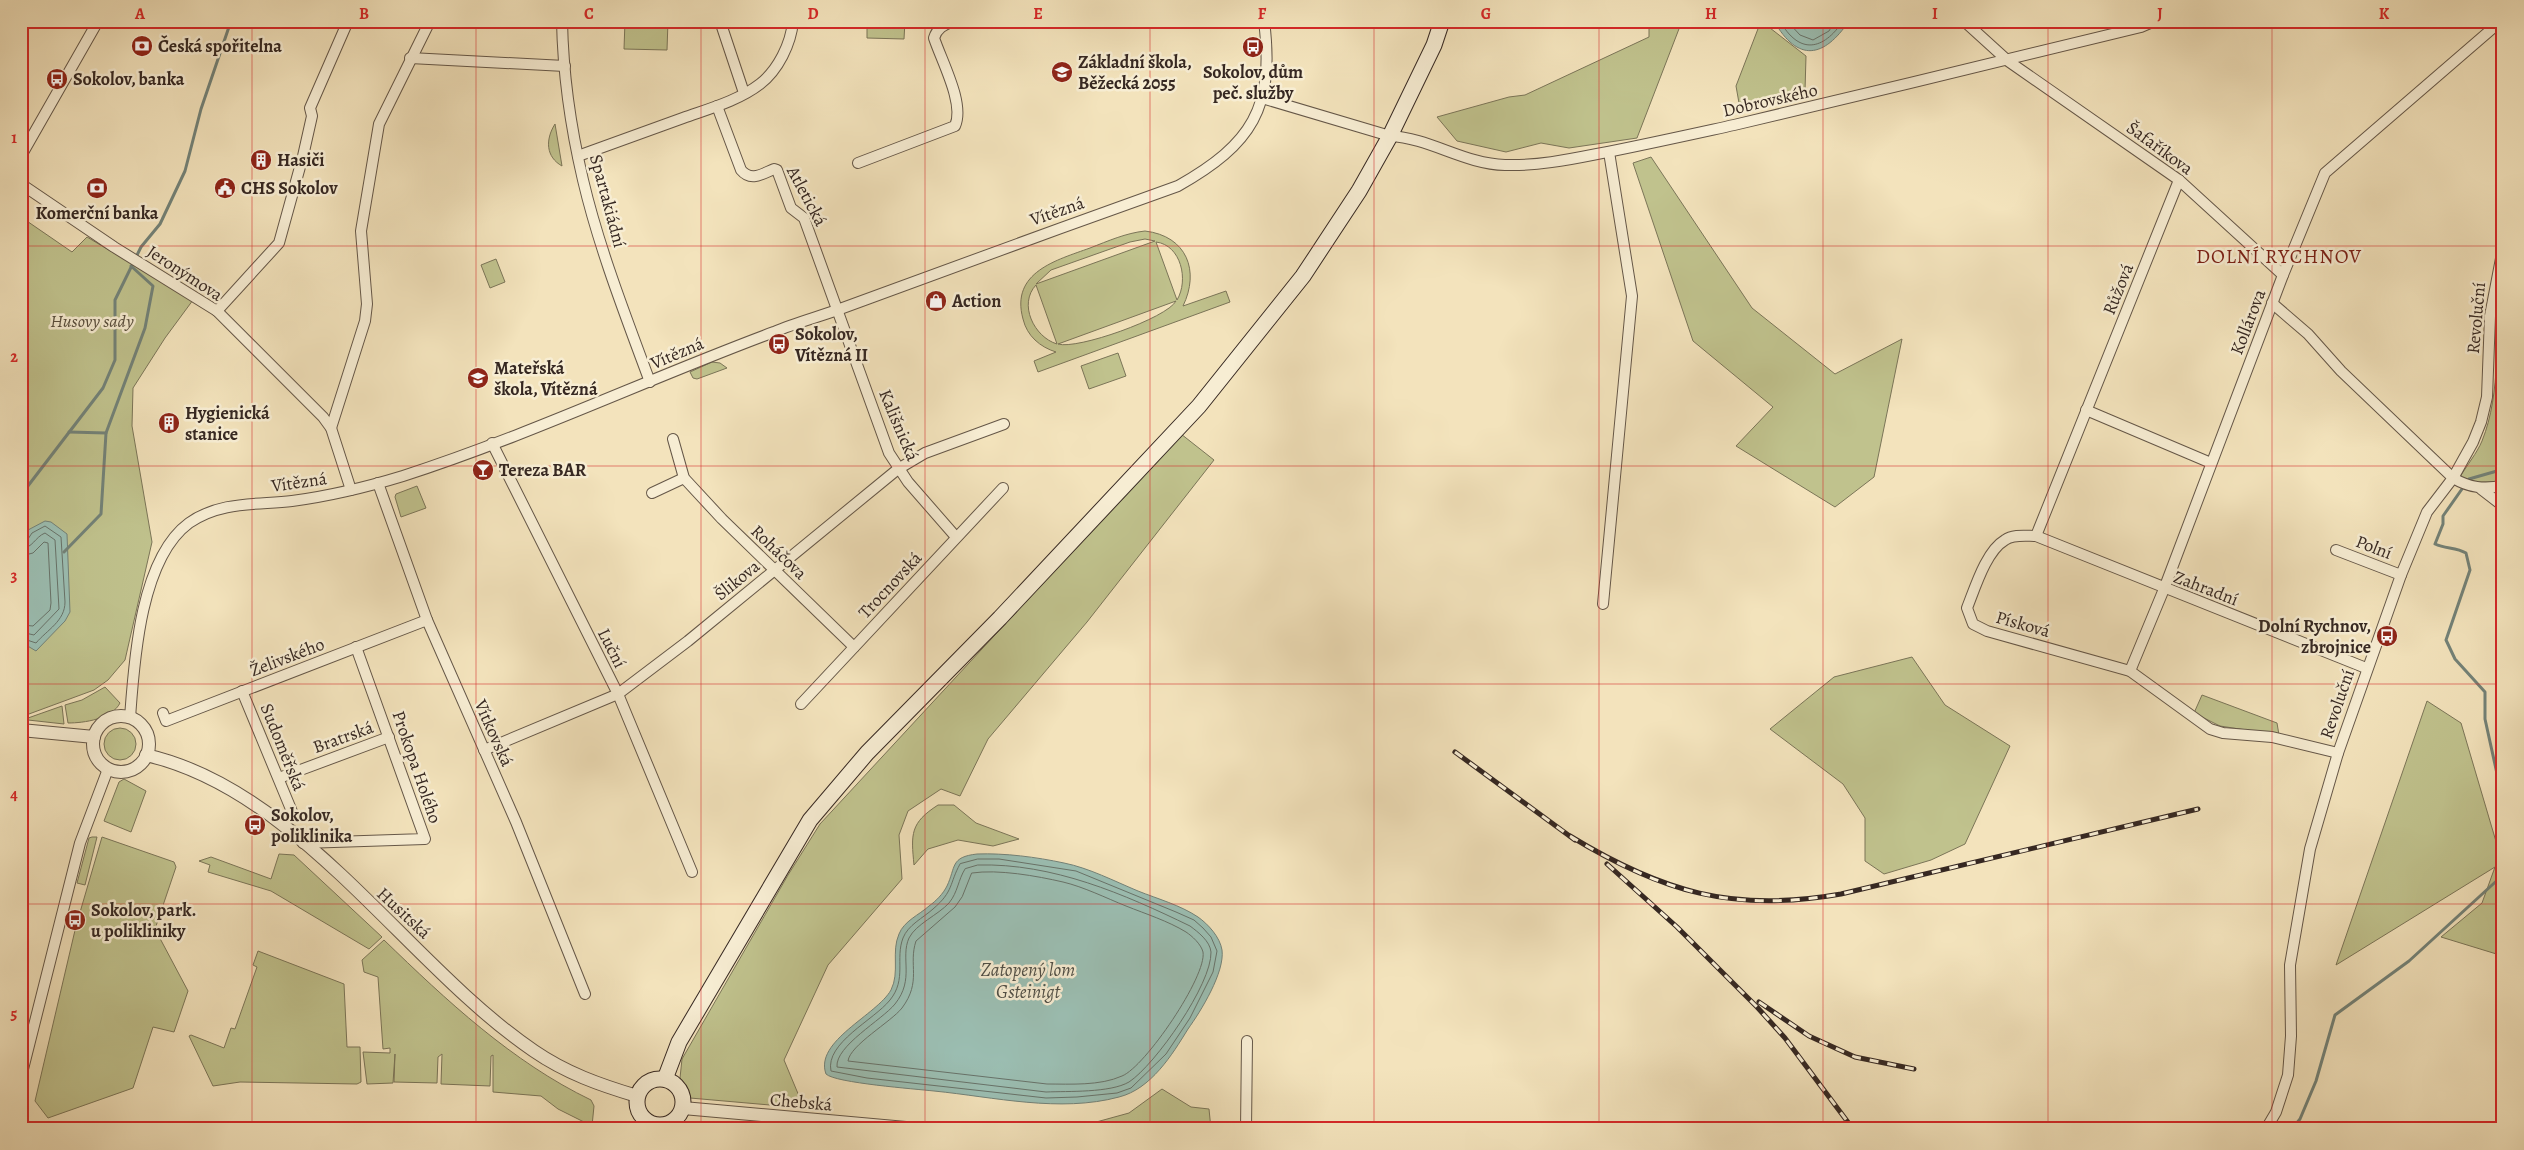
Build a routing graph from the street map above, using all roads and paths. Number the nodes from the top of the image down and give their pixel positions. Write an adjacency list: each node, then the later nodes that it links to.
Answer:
1 (98, 21): 21 (street)
2 (348, 21): 30 (street)
3 (430, 21): 13 (street)
4 (562, 21): 15 (street, Spartakiádní)
5 (720, 21): 16 (street)
6 (793, 21): 16 (street)
7 (953, 21): 23 (street)
8 (1264, 21): 17 (street, Vítězná)
9 (1442, 21): 19 (main road)
10 (1964, 21): 14 (street, Šafaříkova)
11 (2155, 21): 14 (street, Dobrovského)
12 (2502, 21): 27 (street, Kollárova)
13 (410, 58): 15 (street); 34 (street)
14 (2008, 61): 20 (street, Dobrovského); 24 (street, Šafaříkova)
15 (565, 66): 22 (street, Spartakiádní)
16 (744, 94): 18 (street)
17 (1262, 98): 19 (street, Dobrovského); 29 (street, Vítězná)
18 (717, 106): 22 (street); 29 (street, Atletická)
19 (1390, 136): 20 (street, Dobrovského); 79 (main road)
20 (1610, 152): 54 (street)
21 (21, 156)
22 (578, 156): 31 (street, Spartakiádní)
23 (858, 163)
24 (2179, 180): 27 (street, Šafaříkova); 32 (street, Růžová)
25 (21, 184): 30 (street, Jeronýmova)
26 (2503, 248): 40 (street, Revoluční)
27 (2283, 275): 28 (street, Kollárova)
28 (2272, 303): 37 (street, Kollárova); 40 (street)
29 (836, 310): 31 (street, Vítězná); 38 (street, Kališnická)
30 (217, 311): 34 (street, Jeronýmova)
31 (650, 382): 36 (street, Vítězná)
32 (2086, 410): 37 (street); 48 (street, Růžová)
33 (1004, 424): 38 (street, Šlikova)
34 (332, 428): 45 (street, Jeronýmova)
35 (673, 439): 39 (street, Roháčova)
36 (492, 443): 41 (street, Vítězná); 61 (street, Luční)
37 (2212, 462): 53 (street, Kollárova)
38 (898, 469): 49 (street, Kališnická); 51 (street, Šlikova)
39 (684, 478): 46 (street); 51 (street, Roháčova)
40 (2460, 482): 44 (street); 52 (street, Revoluční)
41 (378, 483): 45 (street, Vítězná); 55 (street, Vítkovská)
42 (2503, 486): 44 (street)
43 (1003, 488): 49 (street, Trocnovská)
44 (2481, 489): 47 (street)
45 (351, 490): 64 (street, Vítězná)
46 (652, 493)
47 (2503, 506)
48 (2036, 536): 53 (street, Zahradní); 59 (street, Písková)
49 (956, 537): 57 (street, Trocnovská)
50 (2336, 550): 52 (street, Polní)
51 (774, 570): 57 (street, Roháčova); 61 (street, Šlikova)
52 (2401, 575): 58 (street, Revoluční)
53 (2164, 589): 58 (street, Zahradní); 59 (street)
54 (1603, 604)
55 (427, 620): 56 (street, Želivského); 68 (street, Vítkovská)
56 (356, 647): 60 (street, Želivského); 67 (street, Prokopa Holého)
57 (854, 647): 62 (street, Trocnovská)
58 (2366, 668): 69 (street, Revoluční)
59 (2130, 671): 69 (street, Písková)
60 (242, 691): 63 (street, Želivského); 72 (street, Sudoměřská)
61 (618, 694): 68 (street, Šlikova); 75 (street, Luční)
62 (801, 704)
63 (163, 713)
64 (130, 718): 66 (street); 70 (street)
65 (21, 730): 66 (street)
66 (94, 737): 71 (street)
67 (389, 738): 72 (street, Bratrská); 74 (street, Prokopa Holého)
68 (484, 750): 76 (street, Vítkovská)
69 (2338, 753): 85 (street, Revoluční)
70 (146, 755): 71 (street); 74 (street, Husitská)
71 (108, 769): 78 (street)
72 (279, 778): 73 (street, Sudoměřská)
73 (293, 814)
74 (303, 843): 80 (street, Husitská)
75 (692, 872)
76 (585, 994)
77 (1247, 1041): 84 (street)
78 (21, 1078)
79 (666, 1079): 80 (main road); 81 (main road)
80 (638, 1096): 82 (main road)
81 (683, 1108): 82 (main road); 83 (street, Chebská)
82 (643, 1125)
83 (916, 1129)
84 (1246, 1129)
85 (2266, 1129)

